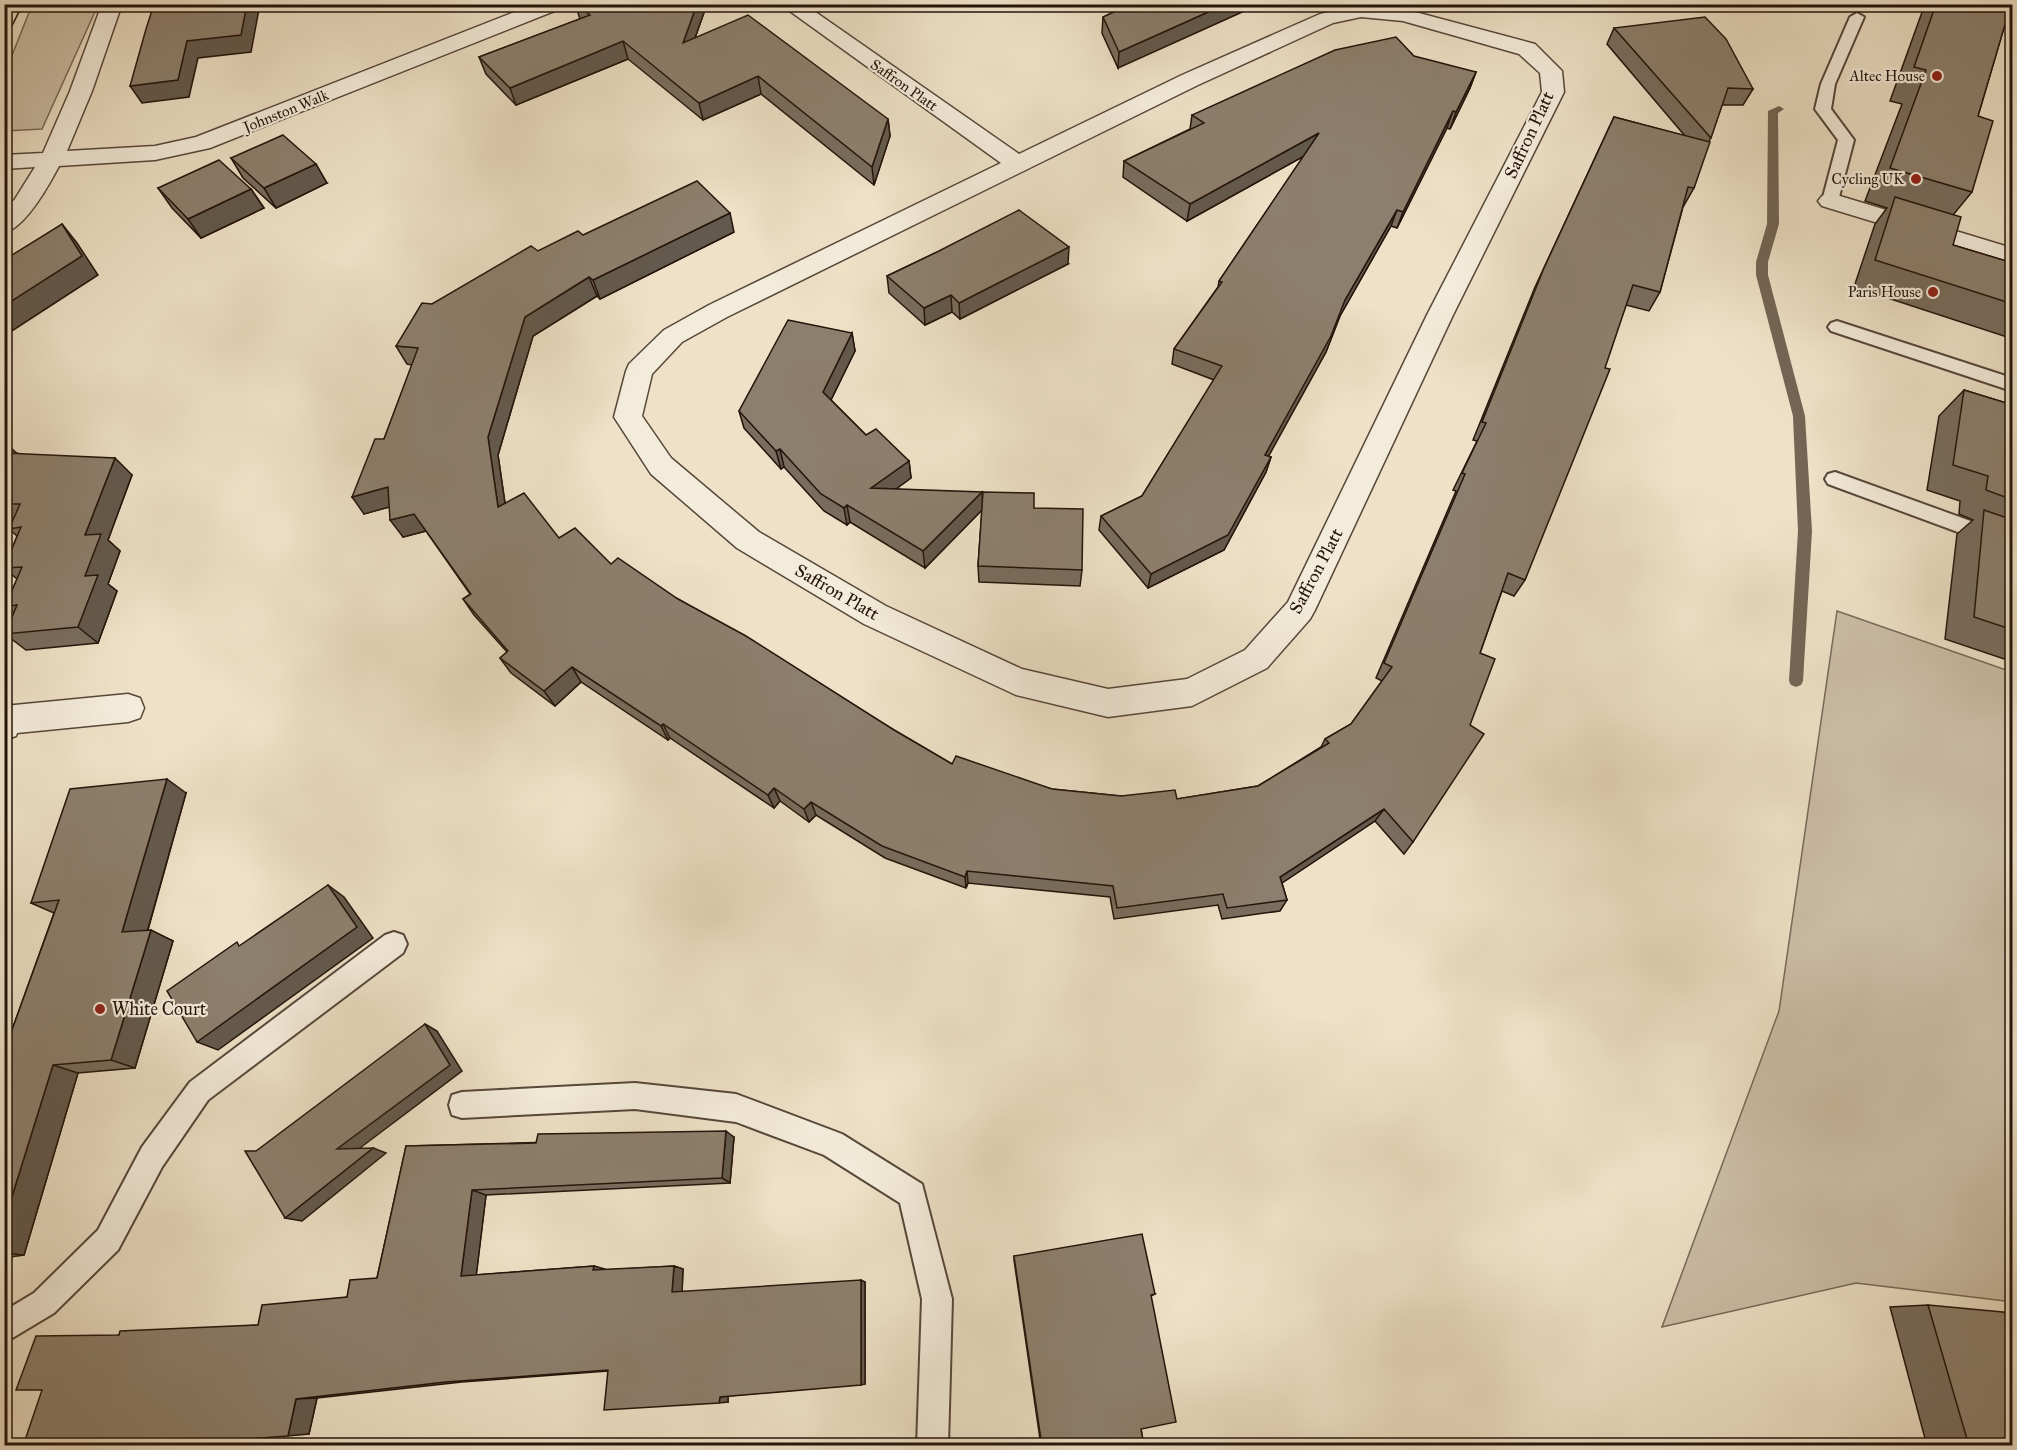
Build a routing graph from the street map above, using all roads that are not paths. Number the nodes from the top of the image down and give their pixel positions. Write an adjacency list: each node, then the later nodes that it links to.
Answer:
1 (112, 4): 5 (street)
2 (555, 4): 5 (street, Johnston Walk)
3 (790, 4): 7 (street, Saffron Platt)
4 (1857, 17): 8 (lane)
5 (53, 160): 6 (street, Johnston Walk); 9 (street)
6 (4, 162)
7 (1018, 165): 7 (street, Saffron Platt)
8 (1830, 201): 10 (street)
9 (4, 225)
10 (2012, 255)
11 (1837, 327): 12 (lane)
12 (2013, 385)
13 (1835, 480): 14 (lane)
14 (2013, 544)
15 (128, 708): 16 (street)
16 (4, 726)
17 (394, 944): 19 (lane)
18 (462, 1105): 20 (lane)
19 (4, 1328)
20 (932, 1446)

